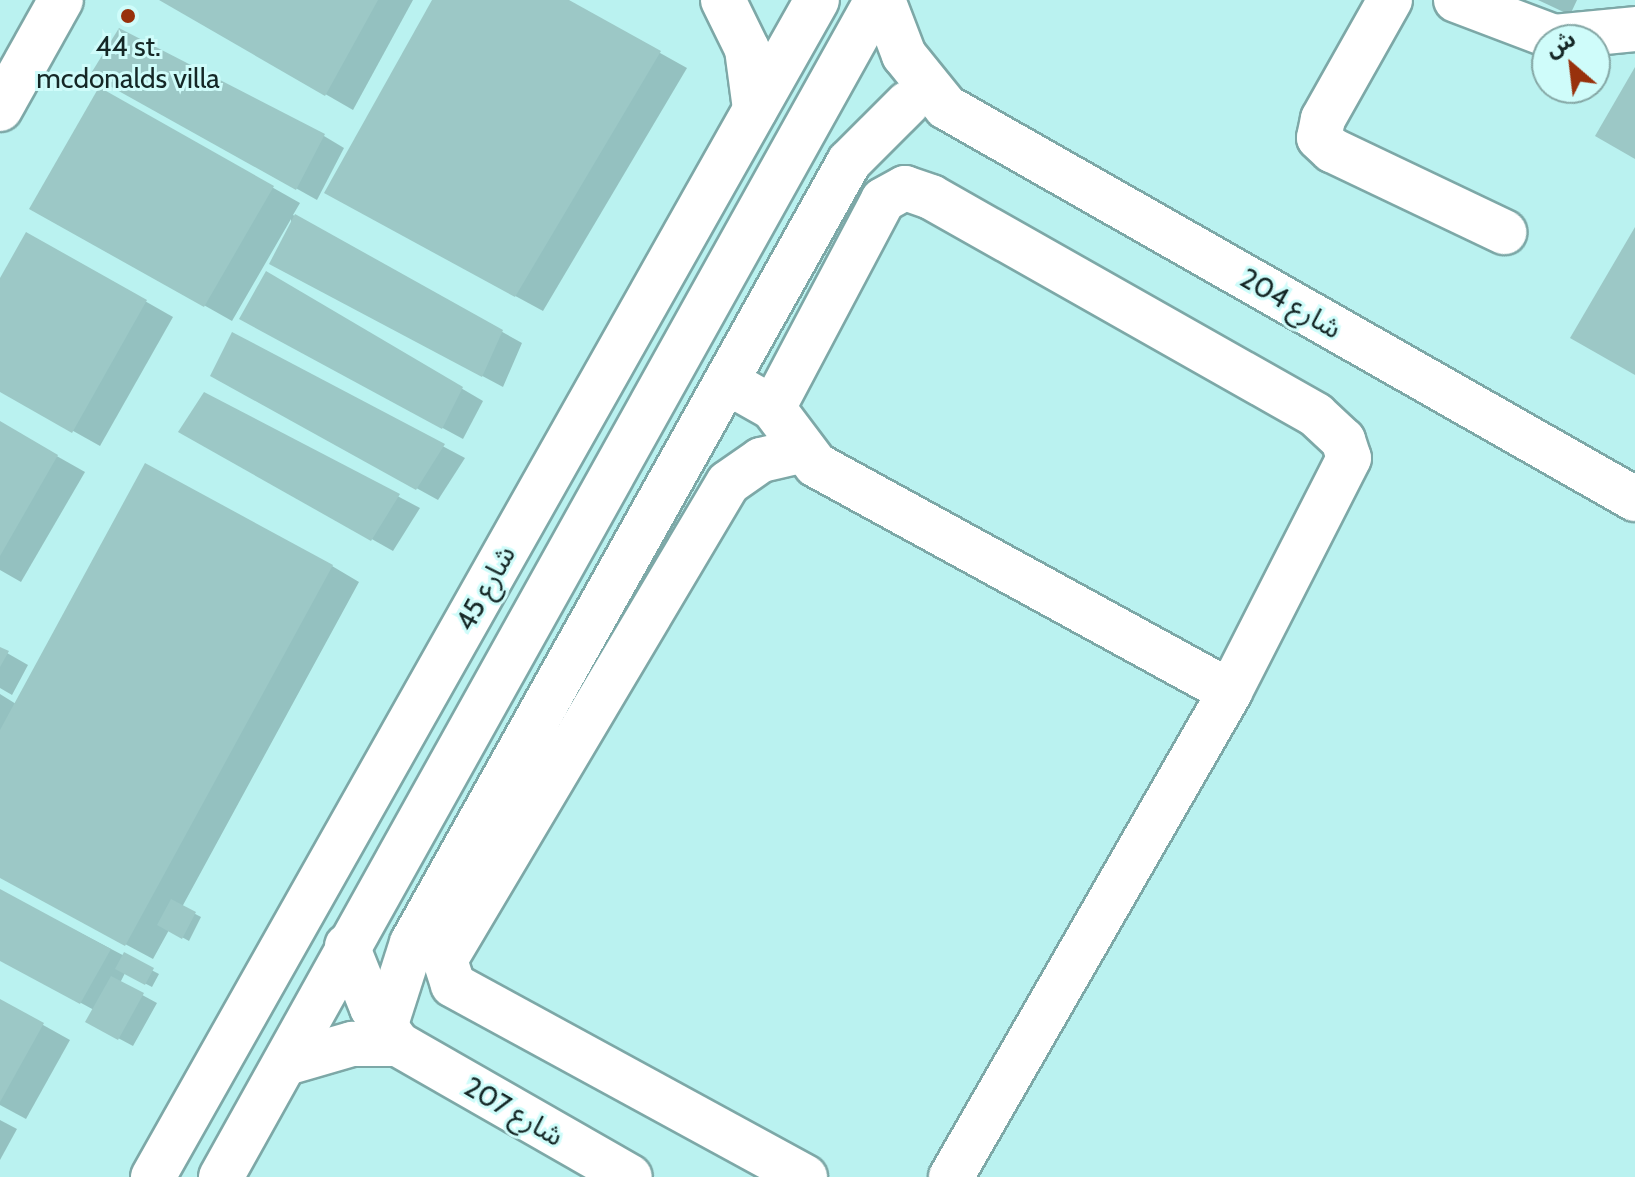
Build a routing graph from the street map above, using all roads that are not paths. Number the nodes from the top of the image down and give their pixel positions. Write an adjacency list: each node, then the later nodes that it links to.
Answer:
1 (61, 0): 10 (street)
2 (723, 0): 11 (street)
3 (817, 0): 11 (street, شارع 45)
4 (877, 0): 12 (street, شارع 45)
5 (883, 0): 9 (street, شارع 204)
6 (1390, 0): 13 (street)
7 (1456, 0): 8 (street)
8 (1635, 29)
9 (927, 105): 12 (street); 14 (street); 17 (street, شارع 204)
10 (0, 109)
11 (755, 109): 22 (street, شارع 45)
12 (799, 139): 19 (street, شارع 45)
13 (1504, 232)
14 (729, 383): 15 (street); 20 (street)
15 (773, 408): 16 (street); 18 (street)
16 (804, 450): 18 (street); 25 (street)
17 (1635, 499)
18 (1230, 692): 26 (street)
19 (347, 946): 20 (street); 21 (street, شارع 45)
20 (391, 1036): 21 (street, شارع 207); 24 (street, شارع 207)
21 (286, 1063): 23 (street, شارع 45)
22 (153, 1177)
23 (221, 1177)
24 (630, 1177)
25 (805, 1177)
26 (951, 1177)

